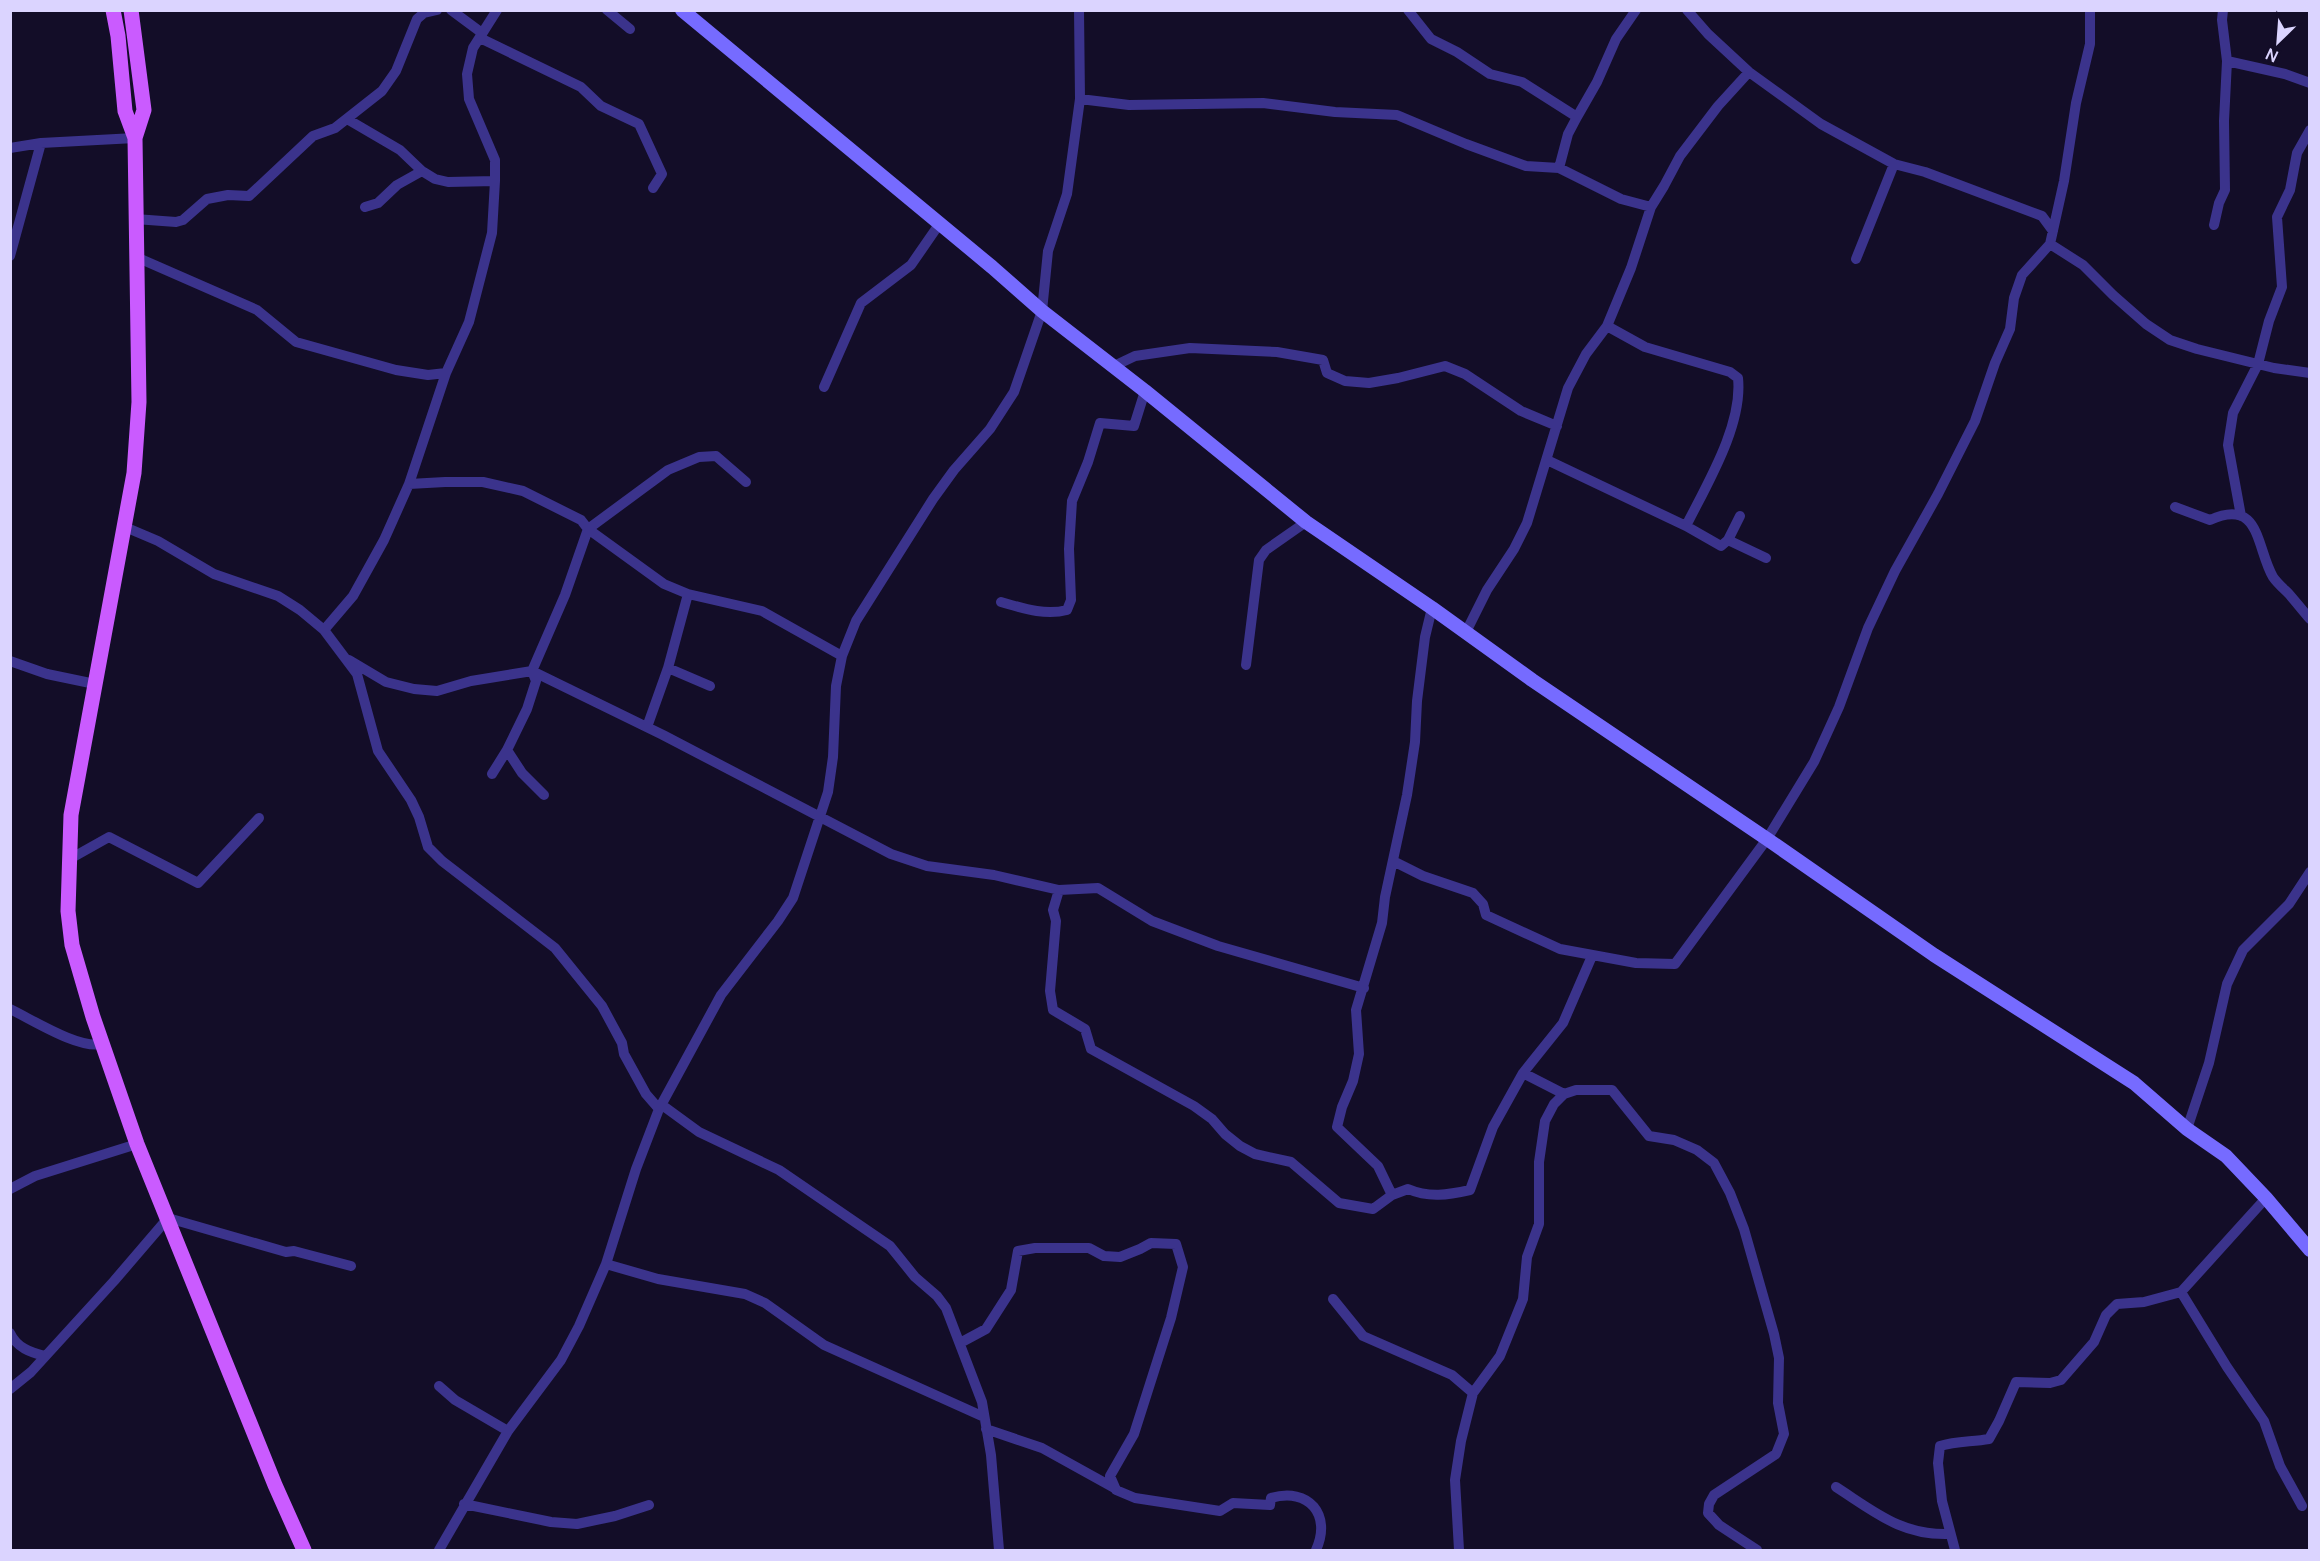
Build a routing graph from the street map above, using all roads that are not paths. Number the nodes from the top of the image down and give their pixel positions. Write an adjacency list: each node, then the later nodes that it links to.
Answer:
1 (113, 10): 23 (main road)
2 (131, 10): 23 (main road)
3 (436, 10): 21 (street)
4 (452, 10): 15 (street)
5 (497, 10): 15 (street)
6 (607, 10): 14 (street)
7 (682, 10): 36 (main road)
8 (1079, 10): 19 (street)
9 (1407, 10): 20 (street)
10 (1636, 10): 20 (street)
11 (1687, 10): 17 (street)
12 (2090, 10): 33 (street)
13 (2223, 10): 16 (street)
14 (630, 29)
15 (481, 35): 29 (street); 30 (street)
16 (2227, 61): 18 (street); 37 (street)
17 (1749, 72): 26 (street); 32 (street)
18 (2310, 83)
19 (1080, 99): 27 (street); 43 (street)
20 (1577, 117): 27 (street)
21 (346, 119): 28 (street); 35 (street)
22 (2310, 130): 45 (street)
23 (135, 138): 24 (street); 35 (main road)
24 (41, 143): 25 (street); 40 (street)
25 (10, 148)
26 (1894, 165): 34 (street); 42 (street)
27 (1559, 168): 32 (street)
28 (422, 171): 29 (street); 31 (street)
29 (495, 181): 47 (street)
30 (653, 188)
31 (365, 207)
32 (1650, 207): 44 (street)
33 (2059, 208): 34 (street); 38 (street)
34 (2042, 216): 38 (street)
35 (135, 219): 41 (main road)
36 (940, 223): 43 (main road); 49 (street)
37 (2214, 225)
38 (2053, 231): 39 (street)
39 (2050, 244): 45 (street); 84 (street)
40 (10, 256)
41 (136, 257): 47 (street); 60 (main road)
42 (1856, 259)
43 (1042, 311): 46 (main road); 70 (street)
44 (1607, 327): 51 (street); 59 (street)
45 (2258, 364): 48 (street); 57 (street)
46 (1114, 366): 50 (main road); 51 (street)
47 (446, 372): 54 (street)
48 (2310, 373)
49 (824, 387)
50 (1145, 391): 58 (main road); 65 (street)
51 (1557, 426): 52 (street)
52 (1546, 460): 59 (street); 69 (street)
53 (746, 482): 61 (street)
54 (409, 484): 61 (street); 68 (street)
55 (2175, 507): 57 (street)
56 (1740, 516): 62 (street)
57 (2241, 516): 67 (street)
58 (1306, 522): 66 (main road); 73 (street)
59 (1686, 526): 62 (street)
60 (125, 527): 68 (street); 76 (main road)
61 (588, 529): 64 (street); 75 (street)
62 (1728, 540): 63 (street)
63 (1766, 558)
64 (688, 594): 70 (street); 74 (street)
65 (1001, 602)
66 (1432, 608): 69 (main road); 86 (street)
67 (2310, 620)
68 (324, 630): 71 (street)
69 (1466, 632): 84 (main road)
70 (842, 656): 82 (street)
71 (346, 658): 75 (street); 95 (street)
72 (10, 661): 76 (street)
73 (1246, 664)
74 (668, 668): 77 (street); 78 (street)
75 (532, 671): 78 (street); 79 (street)
76 (95, 684): 85 (main road)
77 (710, 686)
78 (647, 727): 82 (street)
79 (507, 750): 80 (street); 81 (street)
80 (492, 774)
81 (544, 795)
82 (819, 817): 88 (street); 95 (street)
83 (259, 818): 85 (street)
84 (1767, 839): 89 (street); 96 (main road)
85 (68, 860): 92 (main road)
86 (1393, 861): 89 (street); 90 (street)
87 (2310, 872): 96 (street)
88 (1059, 890): 90 (street); 99 (street)
89 (1592, 956): 93 (street)
90 (1364, 988): 99 (street)
91 (10, 1010): 92 (street)
92 (102, 1044): 97 (main road)
93 (1523, 1073): 94 (street); 99 (street)
94 (1564, 1094): 112 (street); 129 (street)
95 (660, 1107): 103 (street); 108 (street)
96 (2187, 1129): 100 (main road)
97 (137, 1144): 98 (street); 101 (main road)
98 (10, 1189)
99 (1392, 1195)
100 (2266, 1198): 102 (main road); 105 (street)
101 (168, 1218): 104 (street); 109 (street); 116 (main road)
102 (2310, 1250)
103 (606, 1264): 113 (street); 115 (street)
104 (351, 1266)
105 (2181, 1292): 121 (street); 122 (street)
106 (1333, 1299): 112 (street)
107 (10, 1333): 109 (street)
108 (960, 1343): 113 (street); 118 (street)
109 (45, 1356): 111 (street)
110 (439, 1386): 115 (street)
111 (10, 1389)
112 (1473, 1393): 128 (street)
113 (984, 1417): 114 (street)
114 (986, 1429): 118 (street); 126 (street)
115 (508, 1431): 119 (street)
116 (275, 1485): 123 (main road); 124 (main road)
117 (1836, 1487): 122 (street)
118 (1116, 1490): 127 (street)
119 (464, 1504): 120 (street); 125 (street)
120 (649, 1505)
121 (2302, 1506)
122 (1950, 1534): 130 (street)
123 (294, 1551)
124 (304, 1551)
125 (440, 1551)
126 (999, 1551)
127 (1316, 1551)
128 (1459, 1551)
129 (1757, 1551)
130 (1955, 1551)

